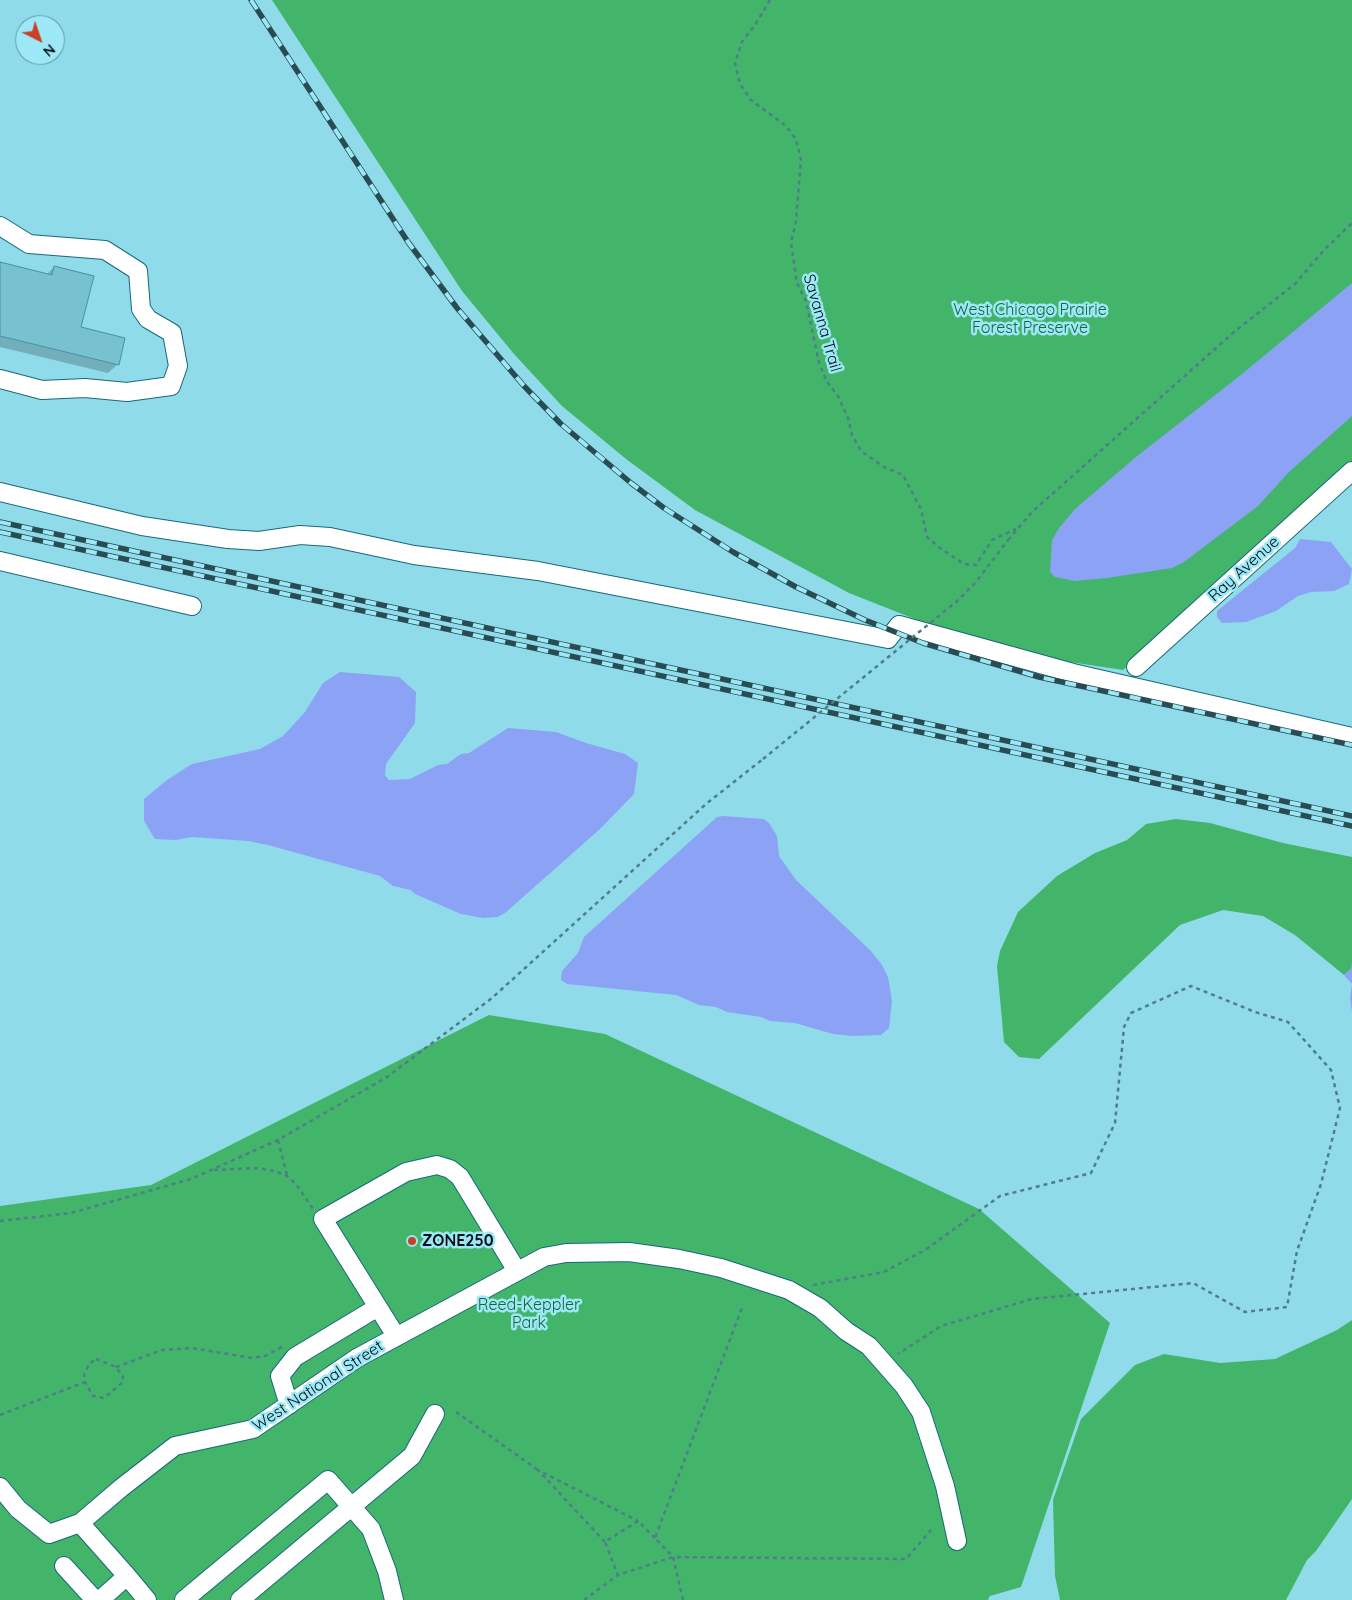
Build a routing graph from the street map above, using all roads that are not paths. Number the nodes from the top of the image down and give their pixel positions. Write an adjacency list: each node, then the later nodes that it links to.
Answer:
1 (0, 226): 2 (street)
2 (0, 379)
3 (1352, 471): 7 (street, Ray Avenue)
4 (0, 492): 8 (street)
5 (0, 561): 6 (street)
6 (192, 606)
7 (1136, 667)
8 (1352, 737)
9 (517, 1271): 10 (street, West National Street); 11 (street); 17 (street)
10 (378, 1307): 11 (street, West National Street); 12 (street)
11 (396, 1336): 12 (street, West National Street)
12 (289, 1405): 16 (street, West National Street)
13 (434, 1414): 15 (street)
14 (0, 1487): 16 (street, West National Street)
15 (353, 1506): 23 (street); 24 (street); 25 (street)
16 (80, 1523): 19 (street)
17 (957, 1540)
18 (64, 1566): 20 (street)
19 (127, 1576): 21 (street); 22 (street)
20 (95, 1600)
21 (100, 1600)
22 (147, 1600)
23 (184, 1600)
24 (240, 1600)
25 (394, 1600)

